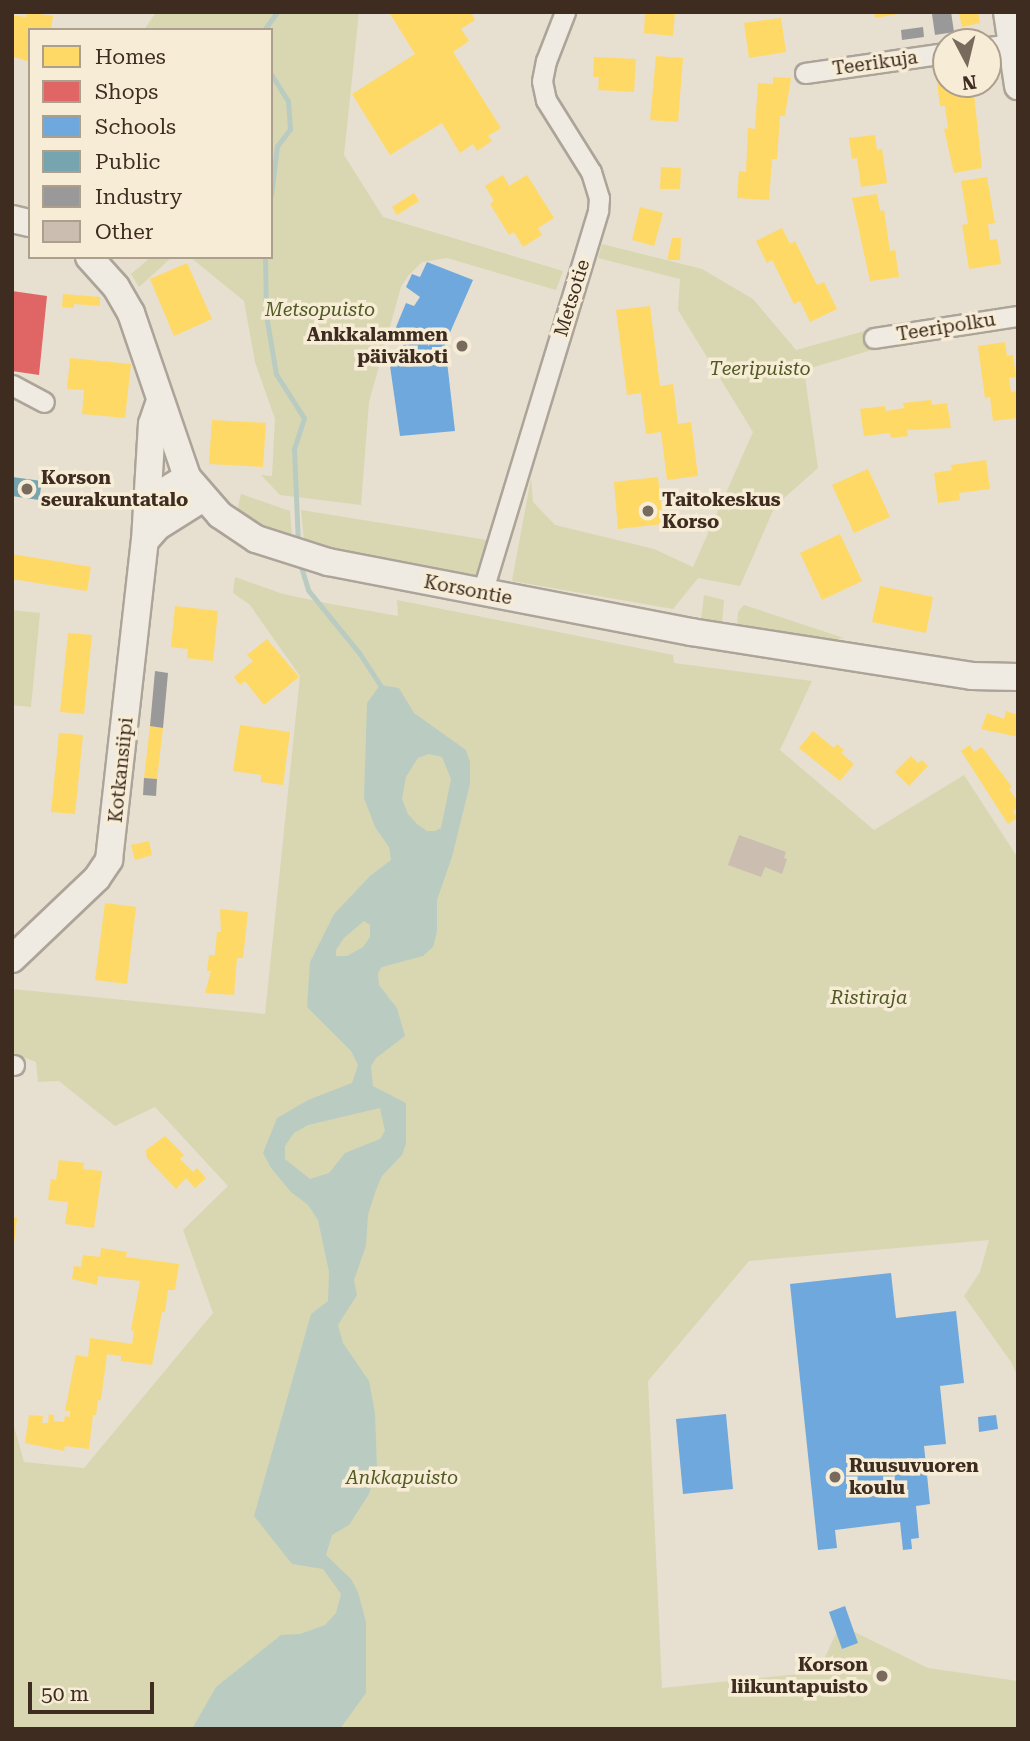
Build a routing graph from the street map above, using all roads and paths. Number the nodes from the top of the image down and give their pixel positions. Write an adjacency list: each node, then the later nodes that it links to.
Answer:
1 (565, 12): 17 (street, Metsotie)
2 (1007, 12): 3 (main road)
3 (1002, 36)
4 (1002, 50): 7 (main road)
5 (932, 55): 6 (street, Teerikuja)
6 (805, 73)
7 (1018, 86)
8 (91, 259): 12 (main road, Korsontie)
9 (1018, 316): 10 (street, Teeripolku)
10 (874, 338)
11 (12, 385): 13 (street)
12 (160, 401): 14 (main road, Korsontie); 15 (main road, Kotkansiipi)
13 (44, 402)
14 (195, 487): 15 (main road); 16 (main road); 17 (main road, Korsontie)
15 (147, 507): 16 (main road, Kotkansiipi)
16 (145, 541): 19 (main road, Kotkansiipi)
17 (482, 593): 18 (main road, Korsontie)
18 (1018, 677)
19 (12, 959)

